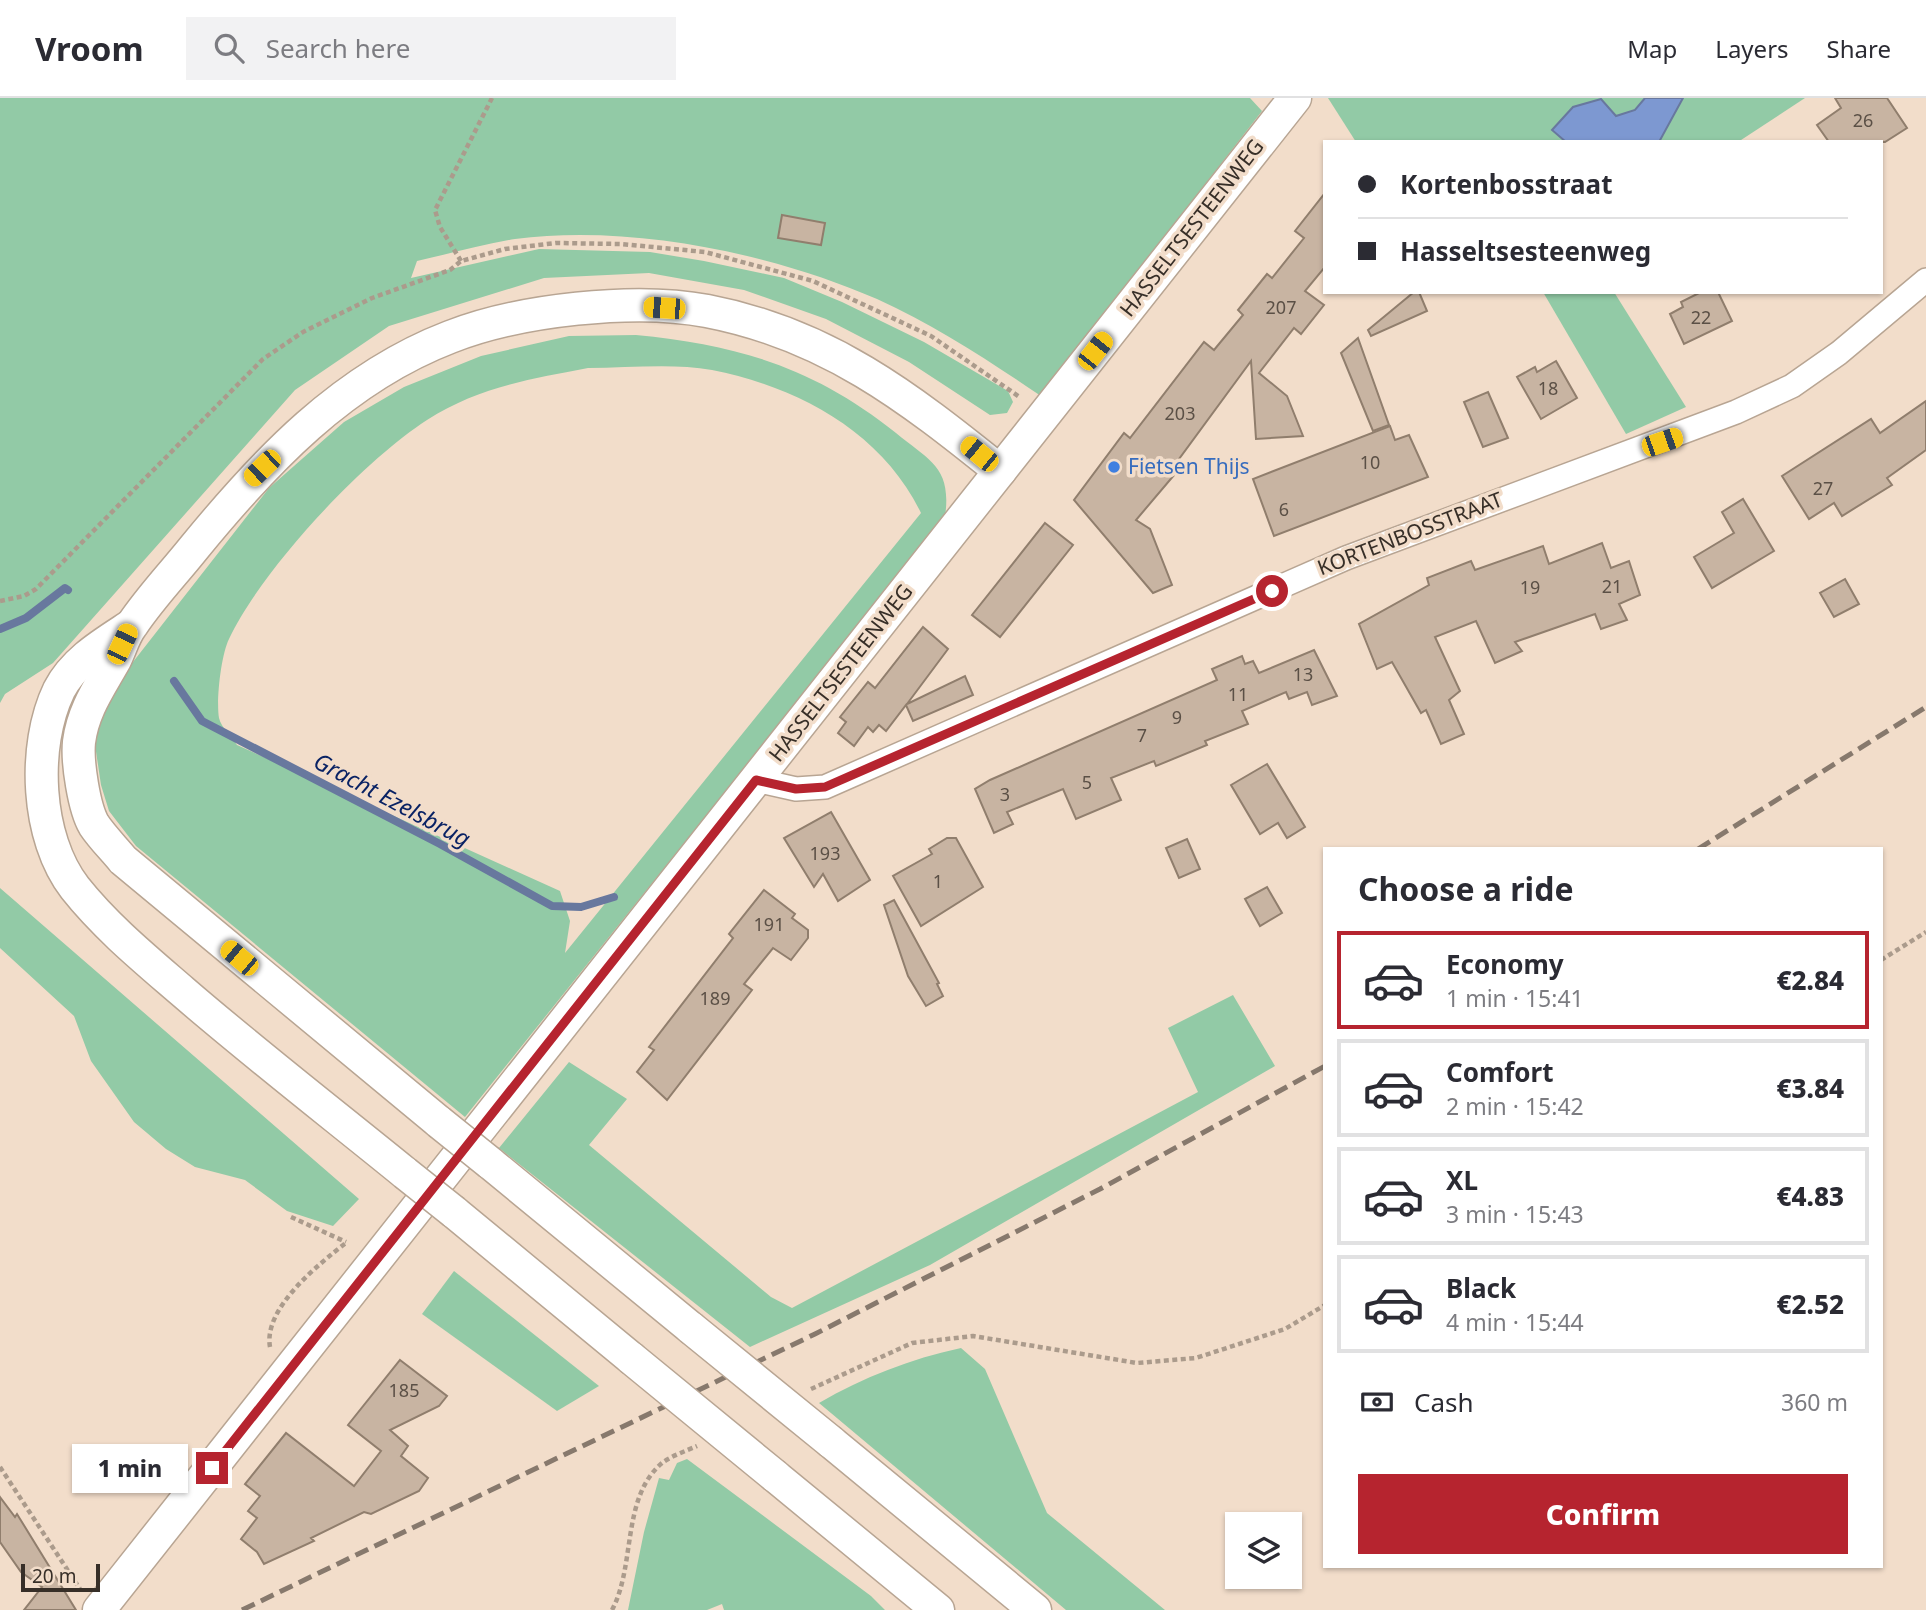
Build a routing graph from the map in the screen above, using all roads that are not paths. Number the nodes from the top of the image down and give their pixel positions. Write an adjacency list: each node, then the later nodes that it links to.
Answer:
1 (1295, 98): 3 (main road, HASSELTSESTEENWEG)
2 (1926, 280): 5 (street, KORTENBOSSTRAAT)
3 (1000, 471): 4 (main road); 5 (main road, HASSELTSESTEENWEG)
4 (130, 627): 7 (main road, bridge); 8 (main road, bridge)
5 (756, 780): 6 (main road, HASSELTSESTEENWEG)
6 (93, 1604)
7 (938, 1610)
8 (1035, 1610)

